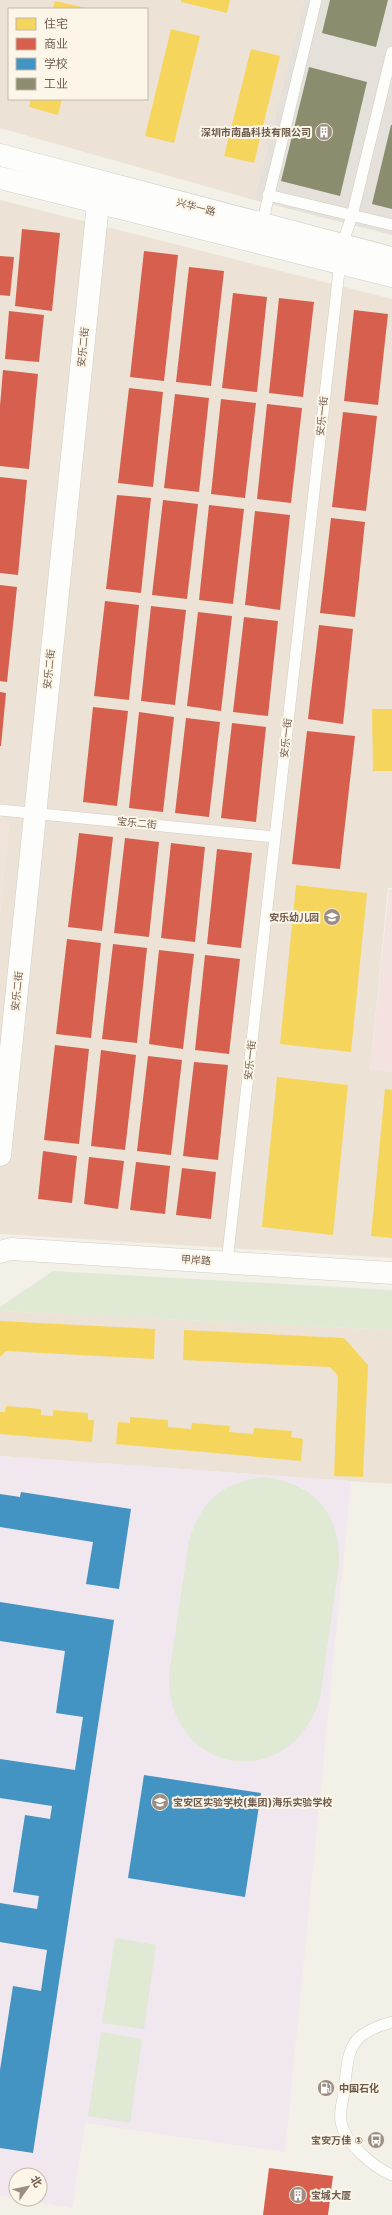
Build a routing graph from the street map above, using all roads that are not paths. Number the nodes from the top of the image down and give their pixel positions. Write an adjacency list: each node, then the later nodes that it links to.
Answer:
1 (316, 0): 6 (lane)
2 (392, 52): 8 (lane, 安乐一街)
3 (0, 155): 5 (street, 兴华一路)
4 (0, 178): 7 (street, 兴华一路)
5 (103, 183): 7 (street, 安乐二街); 10 (street, 兴华一路)
6 (268, 195): 8 (lane); 10 (lane)
7 (98, 204): 10 (street, 兴华一路); 15 (street, 安乐二街)
8 (352, 216): 9 (lane); 11 (lane, 安乐一街)
9 (392, 226)
10 (260, 233): 11 (street, 兴华一路)
11 (341, 254): 12 (street, 兴华一路); 13 (street, 兴华一路); 16 (lane, 安乐一街)
12 (392, 258)
13 (392, 276)
14 (0, 810): 15 (lane, 宝乐二街)
15 (34, 813): 16 (lane, 宝乐二街); 17 (street, 安乐二街)
16 (275, 837): 20 (lane, 安乐一街)
17 (6, 1028): 18 (street, 安乐二街)
18 (0, 1155)
19 (0, 1252): 20 (street, 甲岸路)
20 (227, 1262): 21 (street, 甲岸路)
21 (392, 1273)
22 (392, 2022): 23 (lane)
23 (392, 2175)

